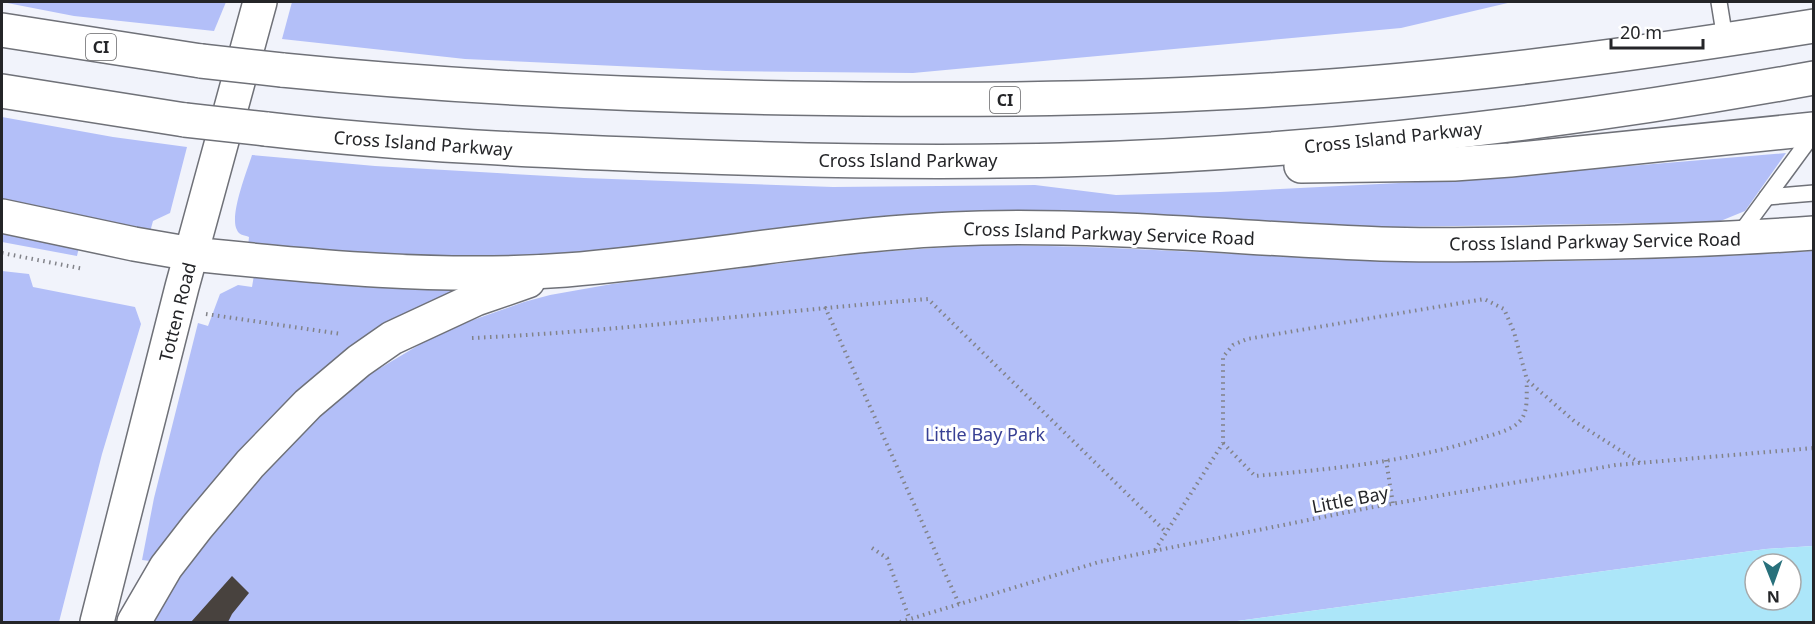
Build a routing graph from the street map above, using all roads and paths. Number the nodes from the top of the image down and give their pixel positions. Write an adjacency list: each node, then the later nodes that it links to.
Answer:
1 (260, 2): 17 (main road, Totten Road)
2 (1719, 2): 6 (lane)
3 (1814, 16): 6 (main road)
4 (1814, 26): 6 (main road, CI)
5 (2, 30): 6 (main road, CI, bridge)
6 (1725, 39)
7 (1814, 78): 11 (main road, Cross Island Parkway)
8 (2, 91): 11 (main road, Cross Island Parkway, bridge)
9 (1814, 129): 11 (main road)
10 (1814, 134): 13 (lane)
11 (1008, 161)
12 (1814, 193): 13 (lane)
13 (1767, 197): 16 (lane)
14 (2, 216): 17 (main road, Cross Island Parkway Service Road)
15 (1814, 233): 16 (main road, Cross Island Parkway Service Road)
16 (1737, 237): 18 (main road, Cross Island Parkway Service Road)
17 (192, 254): 18 (main road, Cross Island Parkway Service Road); 34 (main road, Totten Road)
18 (597, 267): 35 (main road)
19 (825, 307): 22 (path); 29 (path); 32 (path)
20 (200, 313): 21 (path)
21 (348, 335)
22 (460, 338)
23 (1527, 380): 24 (path); 26 (path); 27 (path)
24 (1222, 443): 26 (path); 29 (path)
25 (1814, 448): 27 (path, Little Bay)
26 (1386, 460): 28 (path)
27 (1640, 463): 28 (path, Little Bay)
28 (1393, 504): 31 (path, Little Bay)
29 (1166, 532): 31 (path)
30 (872, 548): 33 (path)
31 (1154, 551): 32 (path, Little Bay)
32 (959, 604): 33 (path, Little Bay)
33 (910, 620): 36 (path, Little Bay)
34 (97, 622)
35 (134, 622)
36 (900, 622)

